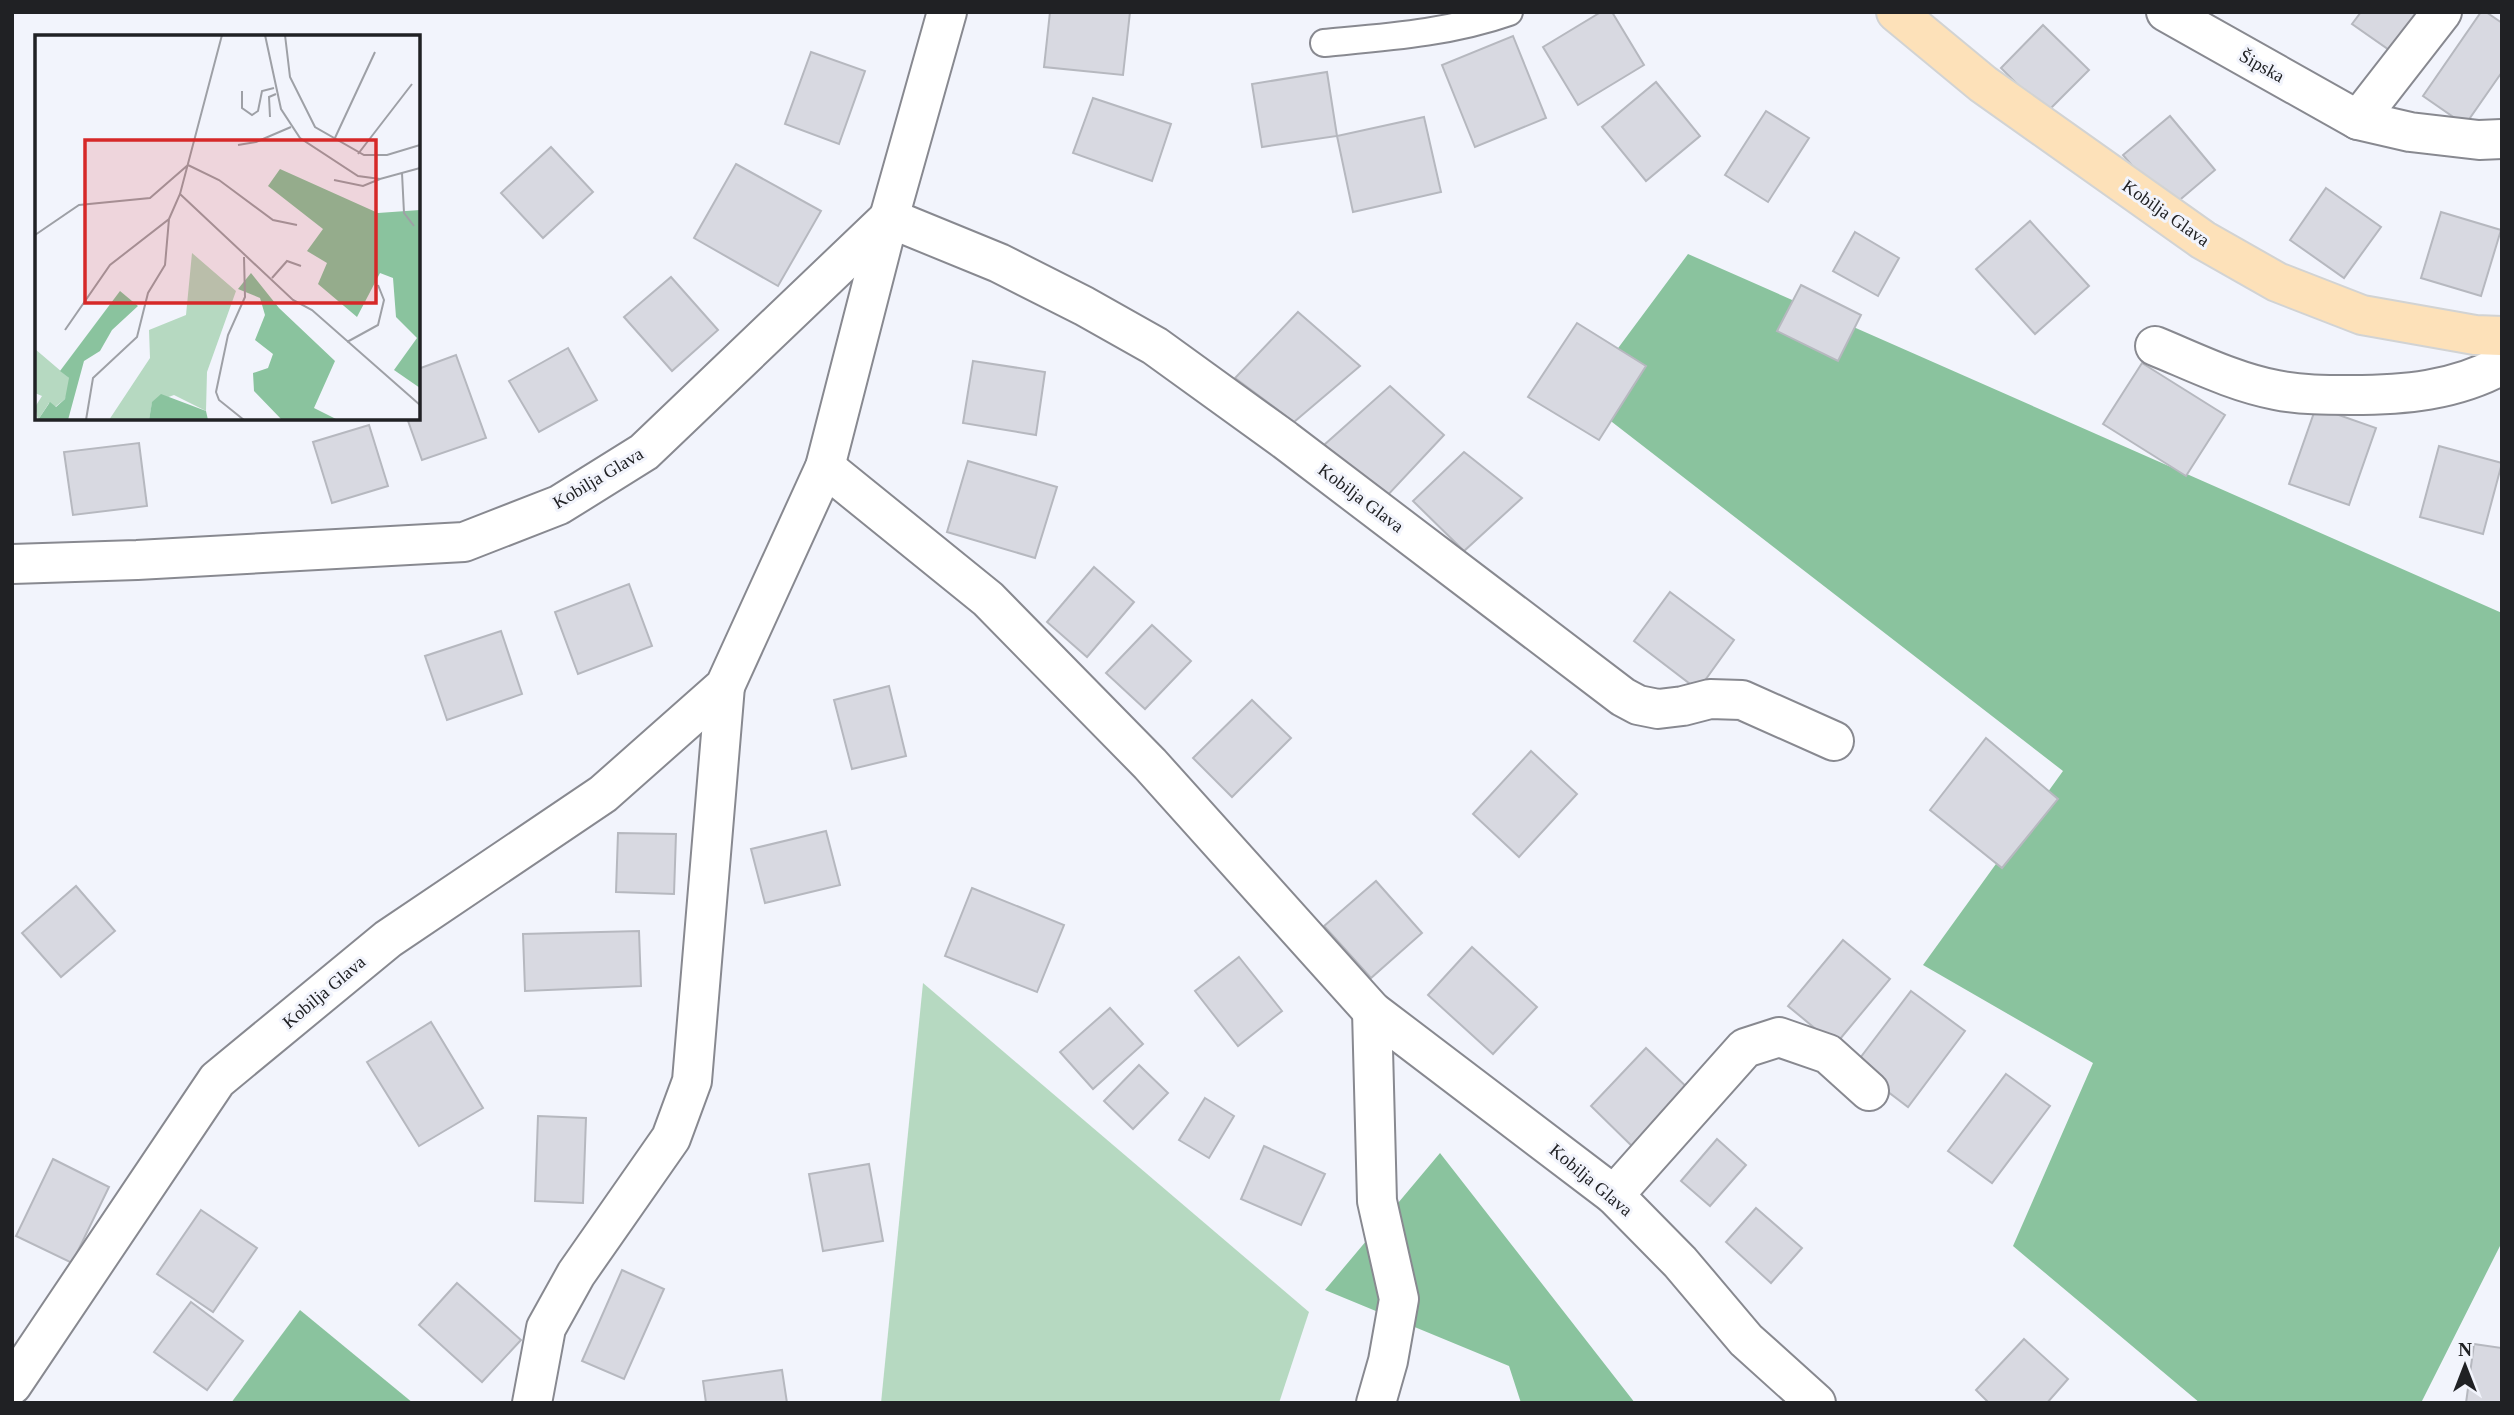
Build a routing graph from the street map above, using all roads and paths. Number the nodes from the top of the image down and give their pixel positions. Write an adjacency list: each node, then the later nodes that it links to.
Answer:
1 (947, 12): 9 (street, Kobilja Glava)
2 (1509, 12): 6 (lane)
3 (1896, 12): 10 (main road, Kobilja Glava)
4 (2166, 12): 7 (street, Šipska)
5 (2442, 12): 7 (street)
6 (1324, 43)
7 (2358, 120): 8 (street, Šipska)
8 (2502, 139)
9 (889, 218): 13 (street, Kobilja Glava); 14 (street, Kobilja Glava); 16 (street, Kobilja Glava)
10 (2489, 335)
11 (2155, 346): 12 (street)
12 (2502, 366)
13 (825, 467): 15 (street, Kobilja Glava); 17 (street, Kobilja Glava)
14 (12, 564)
15 (725, 686): 20 (street, Kobilja Glava); 21 (street, Kobilja Glava)
16 (1834, 741)
17 (1372, 1011): 19 (street, Kobilja Glava); 22 (street)
18 (1869, 1091): 19 (street)
19 (1614, 1195): 23 (street, Kobilja Glava)
20 (12, 1385)
21 (532, 1403)
22 (1376, 1403)
23 (1816, 1403)

